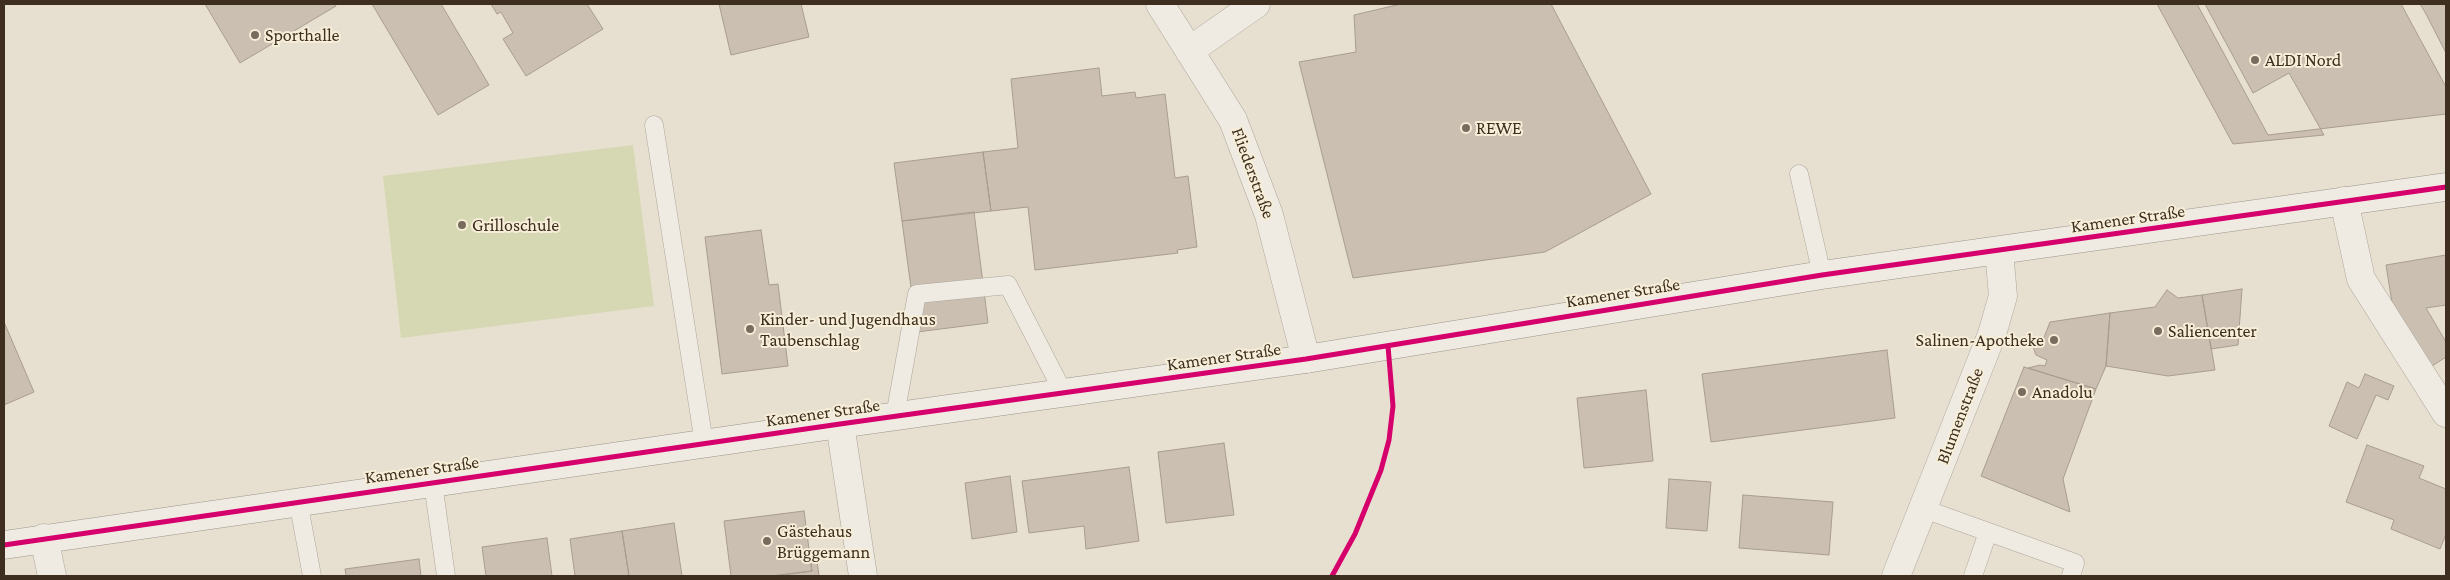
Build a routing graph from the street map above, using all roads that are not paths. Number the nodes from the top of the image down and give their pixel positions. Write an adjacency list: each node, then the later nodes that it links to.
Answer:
1 (1160, 4): 3 (main road, Fliederstraße)
2 (1256, 4): 3 (main road)
3 (1189, 51): 10 (main road, Fliederstraße)
4 (654, 125): 15 (lane)
5 (1799, 174): 9 (lane)
6 (2446, 187): 7 (main road, Kamener Straße)
7 (2344, 201): 8 (main road, Kamener Straße); 12 (main road)
8 (1998, 251): 9 (main road, Kamener Straße); 18 (main road, Blumenstraße)
9 (1822, 275): 10 (main road, Kamener Straße)
10 (1306, 359): 11 (main road, Kamener Straße)
11 (1063, 392): 13 (main road, Kamener Straße); 13 (lane)
12 (2446, 413)
13 (895, 416): 14 (main road, Kamener Straße)
14 (840, 424): 15 (main road, Kamener Straße); 25 (main road)
15 (704, 444): 16 (main road, Kamener Straße)
16 (434, 483): 17 (main road, Kamener Straße); 24 (lane)
17 (298, 501): 20 (main road, Kamener Straße); 23 (lane)
18 (1924, 509): 19 (lane); 26 (main road, Blumenstraße)
19 (1988, 532): 27 (lane); 28 (lane)
20 (44, 538): 21 (main road, Kamener Straße); 22 (main road)
21 (4, 545)
22 (52, 576)
23 (312, 576)
24 (446, 576)
25 (863, 576)
26 (1896, 576)
27 (1973, 576)
28 (2071, 576)

